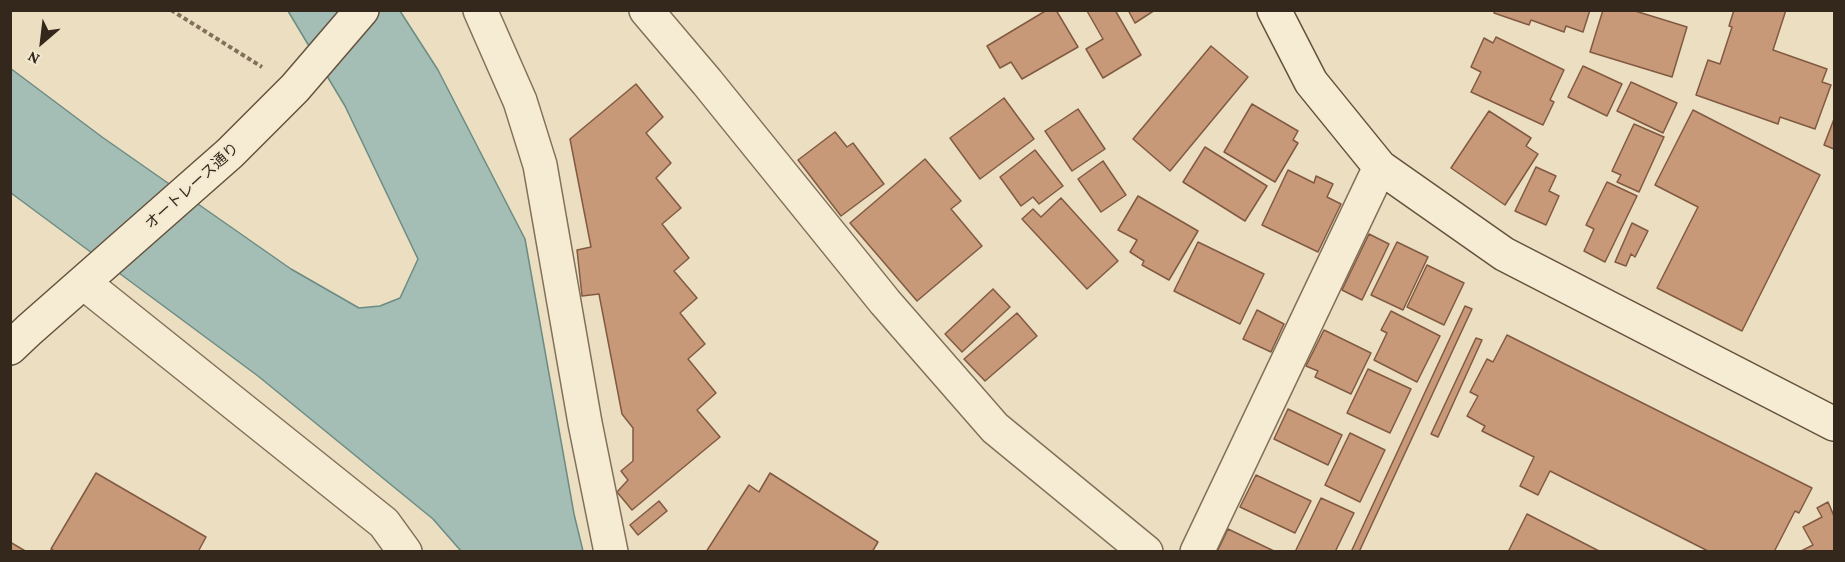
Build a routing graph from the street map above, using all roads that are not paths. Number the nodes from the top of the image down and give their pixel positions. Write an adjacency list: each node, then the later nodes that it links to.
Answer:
1 (362, 10): 6 (street, オートレース通り)
2 (480, 10): 10 (street)
3 (646, 10): 11 (street)
4 (1274, 10): 5 (street)
5 (1380, 167): 8 (street); 12 (street)
6 (91, 276): 7 (street, オートレース通り); 9 (street)
7 (17, 333)
8 (1834, 424)
9 (405, 552)
10 (611, 552)
11 (1146, 552)
12 (1197, 552)

